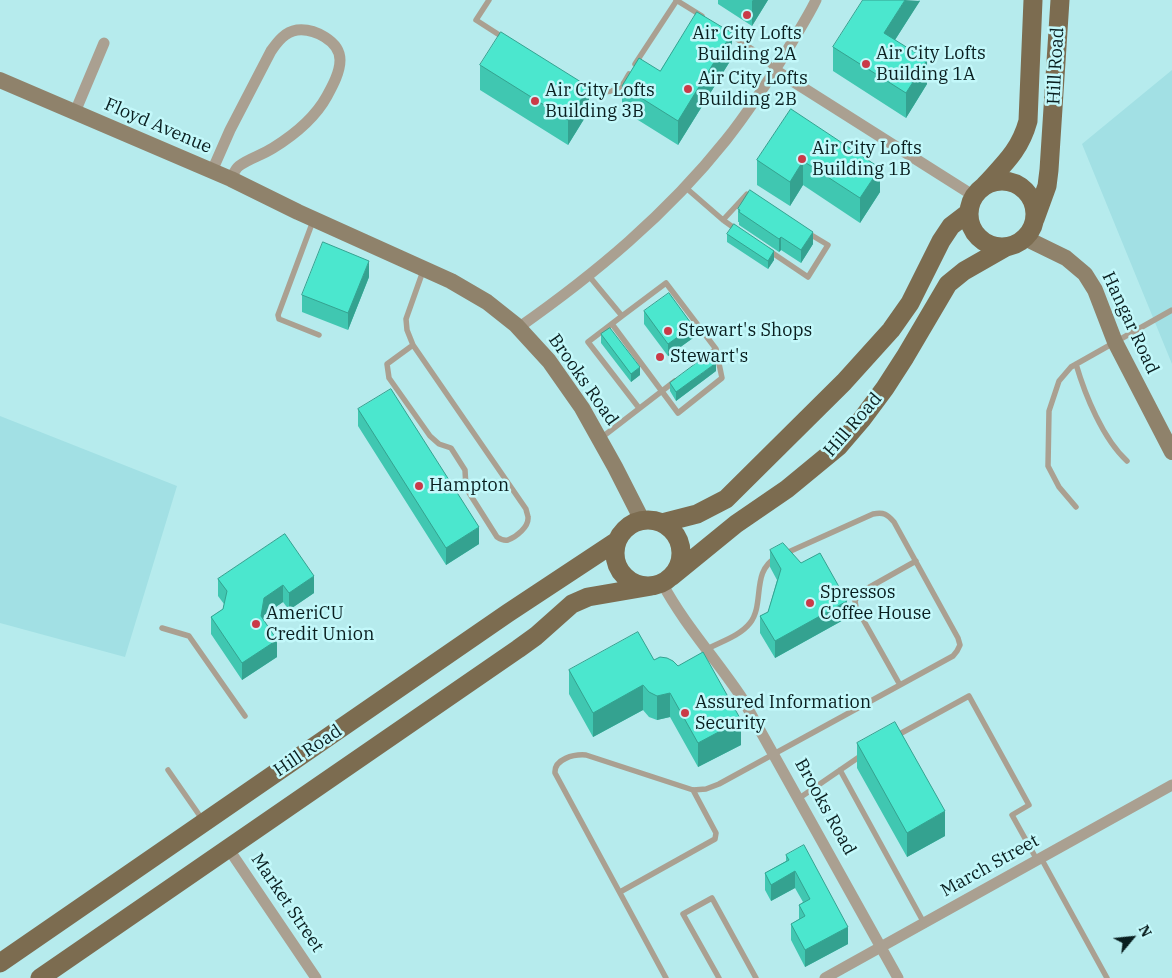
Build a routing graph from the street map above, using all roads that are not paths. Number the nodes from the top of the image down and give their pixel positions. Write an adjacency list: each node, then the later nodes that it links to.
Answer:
1 (489, 0): 9 (lane)
2 (676, 0): 6 (lane); 12 (lane)
3 (816, 0): 10 (street)
4 (1033, 0): 17 (main road, Hill Road)
5 (1060, 0): 21 (main road, Hill Road)
6 (710, 22)
7 (718, 27): 10 (lane)
8 (104, 43): 13 (street)
9 (512, 43)
10 (775, 70): 16 (street); 17 (street)
11 (0, 80): 13 (street, Floyd Avenue)
12 (581, 86)
13 (75, 112): 14 (street, Floyd Avenue)
14 (212, 171): 15 (street, Floyd Avenue); 15 (street)
15 (231, 179): 19 (street, Floyd Avenue)
16 (685, 187): 22 (lane); 29 (street)
17 (976, 198): 21 (main road); 27 (main road); 48 (main road, Hill Road)
18 (755, 199): 22 (lane)
19 (298, 212): 20 (street, Brooks Road)
20 (313, 219): 28 (street, Brooks Road); 34 (lane)
21 (1034, 219): 25 (main road)
22 (723, 220): 24 (lane)
23 (803, 230): 26 (lane)
24 (746, 236)
25 (1025, 238): 27 (main road); 35 (street, Hangar Road)
26 (762, 246)
27 (1006, 247): 51 (main road, Hill Road)
28 (424, 269): 33 (street, Brooks Road); 36 (lane)
29 (589, 276): 31 (lane); 33 (street)
30 (1172, 310): 35 (lane)
31 (622, 316): 32 (lane); 37 (lane)
32 (612, 324): 41 (lane); 42 (lane)
33 (518, 328): 43 (street, Brooks Road)
34 (319, 335)
35 (1115, 342): 39 (lane); 44 (street, Hangar Road)
36 (412, 344): 36 (lane)
37 (716, 349): 38 (lane); 41 (lane)
38 (700, 361)
39 (1073, 366): 45 (lane); 46 (lane)
40 (677, 379): 41 (lane)
41 (662, 391): 42 (lane)
42 (639, 408): 43 (lane)
43 (599, 439): 47 (street, Brooks Road)
44 (1172, 452)
45 (1127, 461)
46 (1076, 507)
47 (642, 520): 48 (main road); 49 (main road)
48 (662, 523): 51 (main road)
49 (616, 541): 51 (main road); 64 (main road, Hill Road)
50 (916, 561): 53 (lane); 54 (lane); 54 (lane)
51 (662, 582): 53 (street, Brooks Road); 65 (main road, Hill Road)
52 (162, 628): 55 (lane)
53 (707, 649): 58 (street, Brooks Road)
54 (900, 685): 58 (lane)
55 (245, 716)
56 (887, 741): 66 (lane)
57 (870, 750): 60 (lane)
58 (774, 755): 62 (lane); 63 (street, Brooks Road)
59 (168, 770): 64 (lane)
60 (840, 770): 63 (lane); 68 (lane)
61 (1172, 785): 66 (street, March Street)
62 (693, 790): 67 (lane); 67 (lane)
63 (798, 799): 69 (street, Brooks Road)
64 (204, 822): 70 (main road, Hill Road)
65 (228, 848): 71 (main road, Hill Road); 72 (street, Market Street)
66 (1039, 859): 68 (street, March Street); 78 (lane)
67 (620, 892): 73 (lane)
68 (924, 923): 69 (street, March Street)
69 (881, 947): 76 (street, March Street); 77 (street, Brooks Road)
70 (0, 963)
71 (40, 978)
72 (316, 978)
73 (666, 978)
74 (718, 978): 75 (lane)
75 (756, 978)
76 (824, 978)
77 (898, 978)
78 (1107, 978)

